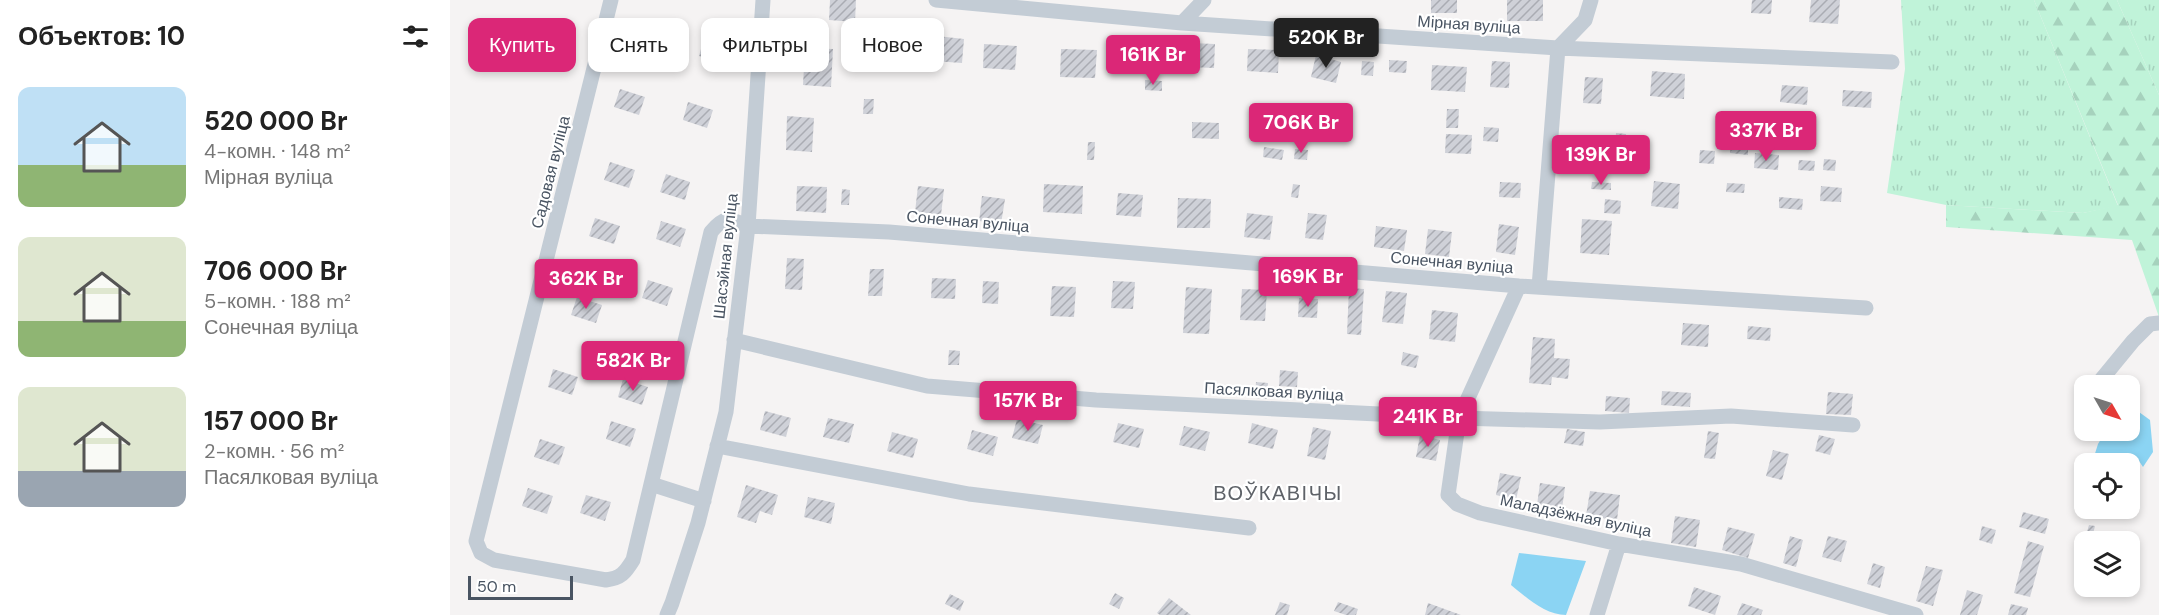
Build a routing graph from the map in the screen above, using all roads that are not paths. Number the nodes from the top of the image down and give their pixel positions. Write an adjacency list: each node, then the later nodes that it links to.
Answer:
1 (611, 0): 19 (street, Садовая вуліца)
2 (763, 0): 9 (street, Шасэйная вуліца)
3 (936, 0): 6 (street, Мірная вуліца)
4 (1204, 0): 6 (street)
5 (1591, 0): 7 (street)
6 (1182, 23): 7 (street, Мірная вуліца)
7 (1558, 48): 8 (street, Мірная вуліца); 11 (street)
8 (1892, 62)
9 (748, 226): 10 (street, Сонечная вуліца); 14 (street, Шасэйная вуліца); 19 (street, Сонечная вуліца)
10 (1519, 286): 11 (street, Сонечная вуліца); 16 (street, Маладзёжная вуліца)
11 (1539, 287): 12 (street, Сонечная вуліца)
12 (1866, 308)
13 (2159, 323): 15 (street)
14 (734, 340): 16 (street, Пасялковая вуліца); 18 (street, Шасэйная вуліца)
15 (2105, 375)
16 (1459, 418): 17 (street, Пасялковая вуліца); 22 (street, Маладзёжная вуліца)
17 (1853, 425)
18 (717, 446): 20 (street, Шасэйная вуліца); 21 (street)
19 (651, 484): 20 (street)
20 (704, 501): 23 (street, Шасэйная вуліца)
21 (1249, 528)
22 (1619, 544): 24 (street); 25 (street, Маладзёжная вуліца)
23 (667, 615)
24 (1597, 615)
25 (1916, 615)

